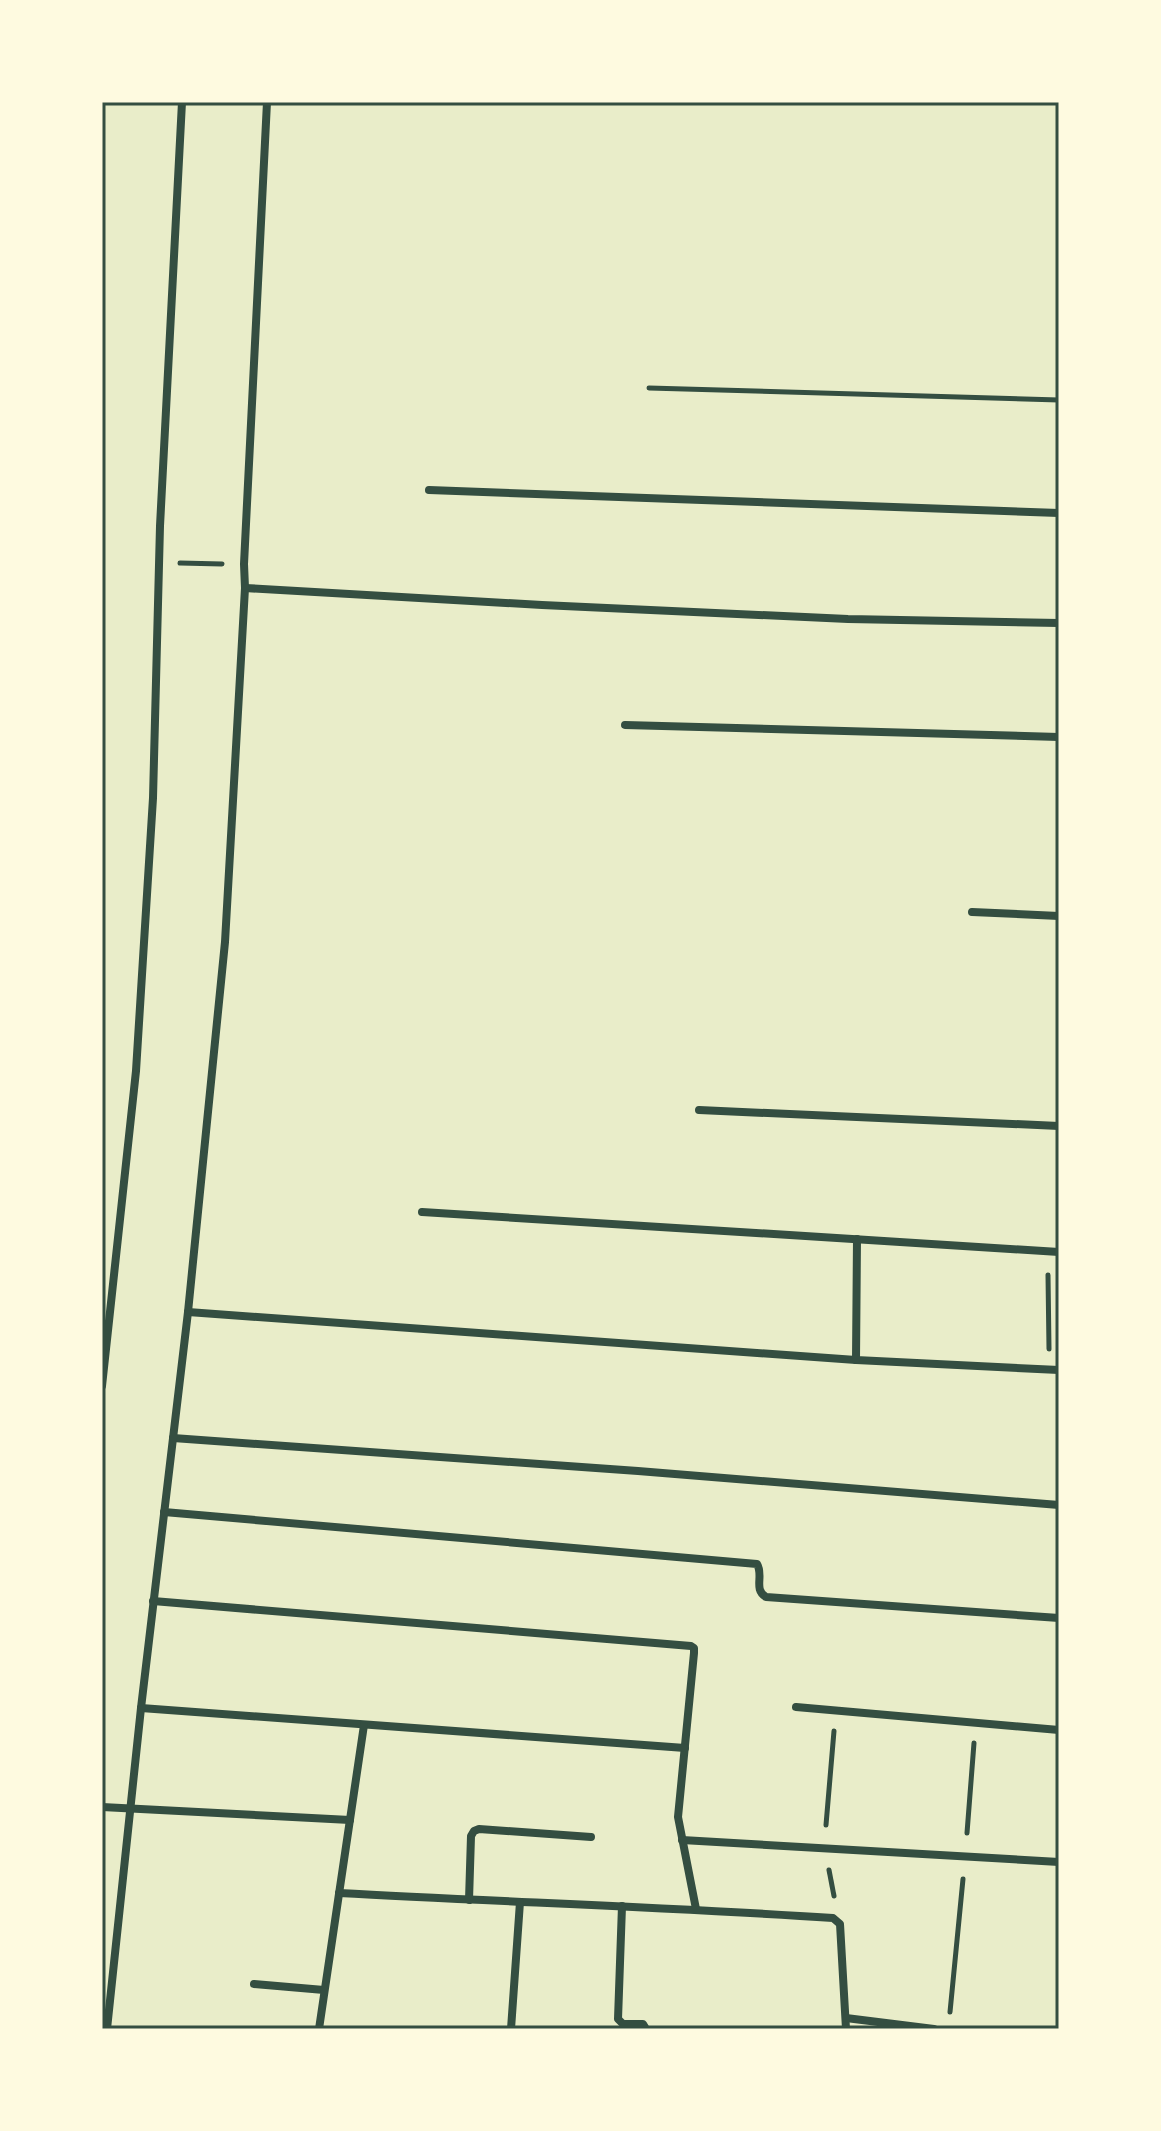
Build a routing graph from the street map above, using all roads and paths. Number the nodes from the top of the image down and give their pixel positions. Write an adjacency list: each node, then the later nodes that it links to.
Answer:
1 (182, 102): 7 (street)
2 (267, 102): 8 (street)
3 (649, 388): 4 (path)
4 (1059, 400)
5 (429, 490): 6 (street)
6 (1059, 513)
7 (159, 562): 8 (path); 25 (street)
8 (244, 564): 9 (street)
9 (245, 588): 10 (street); 21 (street)
10 (1059, 623)
11 (625, 725): 12 (street)
12 (1059, 737)
13 (972, 912): 14 (street)
14 (1059, 916)
15 (699, 1110): 16 (street)
16 (1059, 1126)
17 (422, 1212): 18 (street)
18 (857, 1239): 19 (street); 22 (street)
19 (1048, 1251): 20 (street); 23 (path)
20 (1059, 1252)
21 (188, 1312): 22 (street); 26 (street)
22 (856, 1360): 23 (street)
23 (1049, 1370): 24 (street)
24 (1059, 1370)
25 (102, 1386)
26 (173, 1438): 27 (street); 28 (street)
27 (1059, 1505)
28 (164, 1512): 29 (street); 30 (street)
29 (153, 1601): 32 (street); 37 (street)
30 (1059, 1618)
31 (796, 1707): 33 (street)
32 (141, 1708): 35 (street); 39 (street)
33 (836, 1710): 34 (street); 43 (path)
34 (976, 1722): 36 (street); 44 (path)
35 (364, 1725): 37 (street); 40 (street)
36 (1059, 1730)
37 (685, 1748): 42 (street)
38 (105, 1807): 39 (street)
39 (131, 1808): 40 (street); 56 (street)
40 (350, 1820): 46 (street)
41 (591, 1837): 47 (street)
42 (682, 1840): 43 (street); 50 (street)
43 (824, 1847): 44 (street); 51 (path)
44 (965, 1855): 45 (street); 54 (path)
45 (1059, 1862)
46 (339, 1893): 47 (street); 53 (street)
47 (469, 1900): 48 (street)
48 (520, 1902): 49 (street); 58 (street)
49 (622, 1906): 50 (street); 59 (street)
50 (696, 1909): 51 (street)
51 (840, 1924): 55 (street)
52 (254, 1984): 53 (street)
53 (324, 1990): 57 (street)
54 (950, 2013)
55 (846, 2018): 60 (street); 61 (street)
56 (107, 2029)
57 (319, 2029)
58 (511, 2029)
59 (646, 2029)
60 (846, 2029)
61 (934, 2029)

